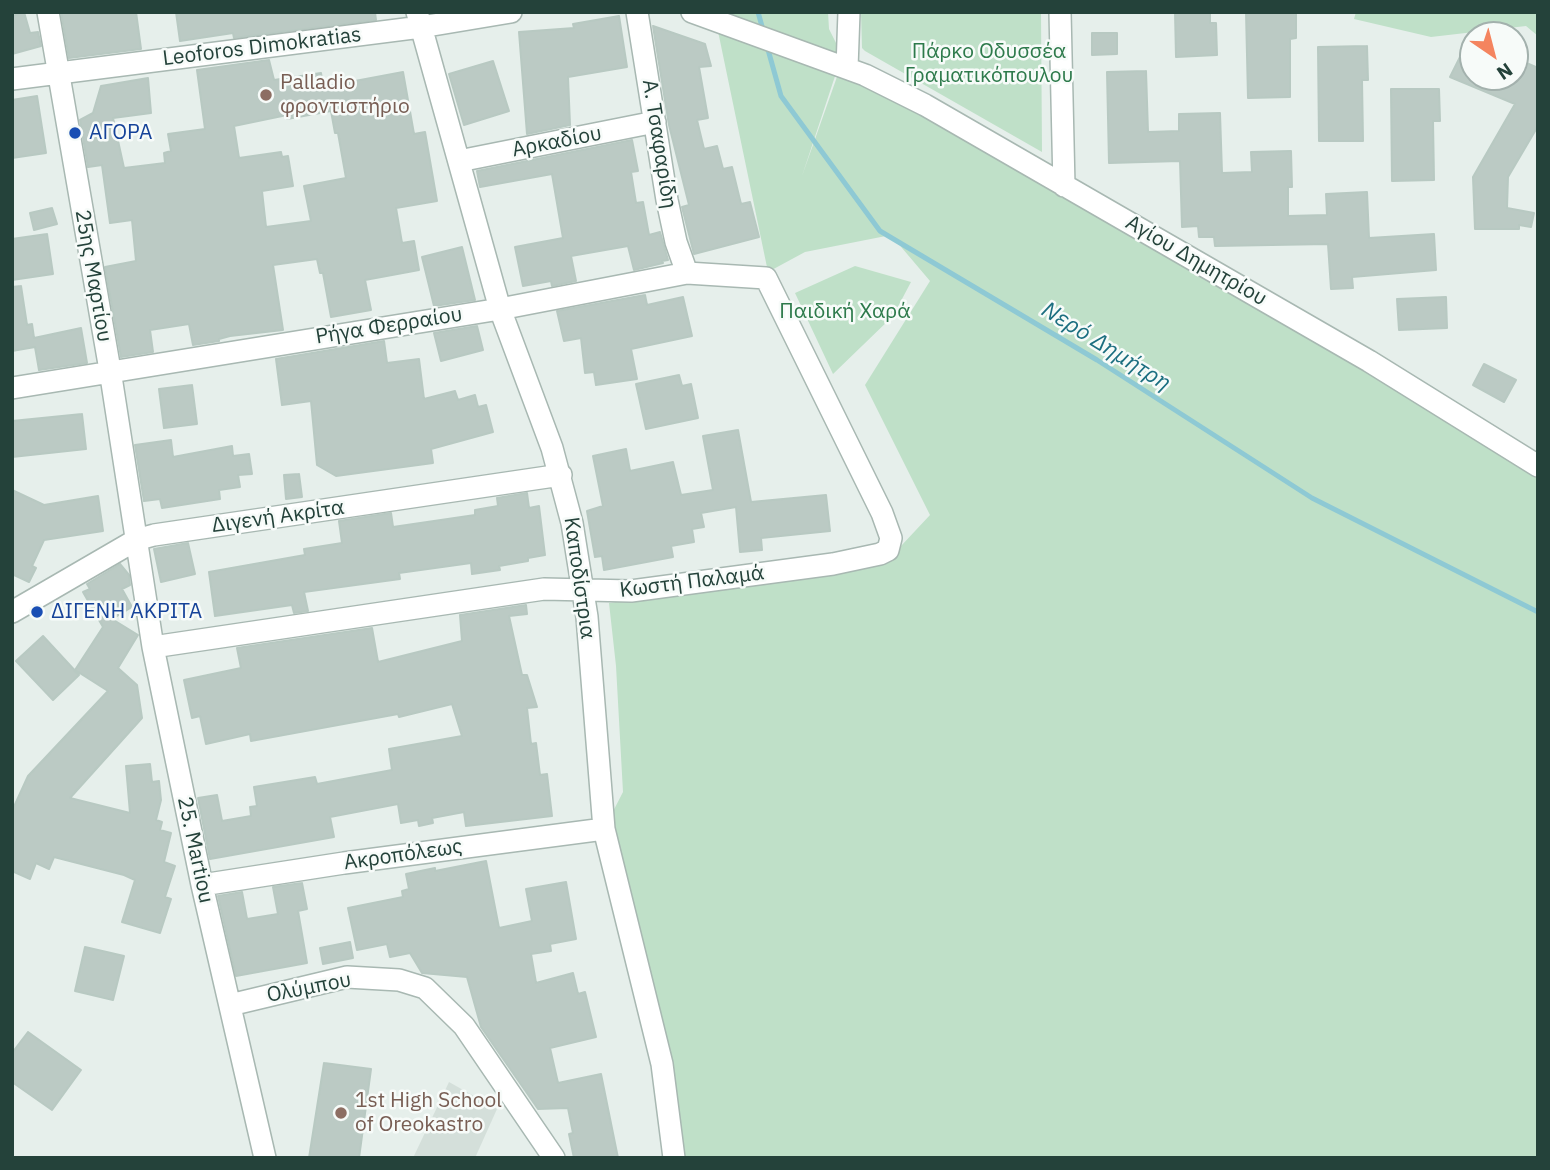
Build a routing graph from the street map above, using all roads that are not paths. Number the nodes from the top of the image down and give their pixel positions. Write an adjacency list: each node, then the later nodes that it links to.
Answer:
1 (48, 12): 9 (street, 25ης Μαρτίου)
2 (512, 12): 7 (street, Leoforos Dimokratias)
3 (637, 12): 11 (street, Α. Τσαφαρίδη)
4 (692, 12): 8 (street, Αγίου Δημητρίου)
5 (849, 12): 8 (street)
6 (1060, 12): 13 (street)
7 (419, 20): 9 (street, Leoforos Dimokratias); 12 (street, Καποδίστρια)
8 (847, 68): 13 (street, Αγίου Δημητρίου)
9 (58, 73): 10 (street, Leoforos Dimokratias); 17 (street, 25ης Μαρτίου)
10 (12, 79)
11 (654, 122): 12 (street, Αρκαδίου); 14 (street, Α. Τσαφαρίδη)
12 (459, 161): 16 (street, Καποδίστρια)
13 (1064, 186): 19 (street, Αγίου Δημητρίου)
14 (687, 273): 15 (street, Ρήγα Φερραίου); 16 (street, Ρήγα Φερραίου)
15 (766, 278): 22 (street, Κωστή Παλαμά)
16 (500, 309): 17 (street, Ρήγα Φερραίου); 20 (street, Καποδίστρια)
17 (110, 370): 18 (street, Ρήγα Φερραίου); 21 (street, 25ης Μαρτίου)
18 (12, 388)
19 (1538, 467)
20 (561, 475): 21 (street, Διγενή Ακρίτα); 22 (street, Καποδίστρια)
21 (136, 540): 23 (street, Διγενή Ακρίτα); 24 (street, 25. Martiou)
22 (583, 589): 24 (street, Κωστή Παλαμά); 25 (street, Καποδίστρια)
23 (12, 612)
24 (153, 647): 26 (street, 25. Martiou)
25 (604, 829): 26 (street, Ακροπόλεως); 30 (street, Καποδίστρια)
26 (202, 886): 27 (street, 25. Martiou)
27 (230, 1004): 28 (street, 25. Martiou); 29 (street, Ολύμπου)
28 (265, 1158)
29 (554, 1158)
30 (674, 1158)

